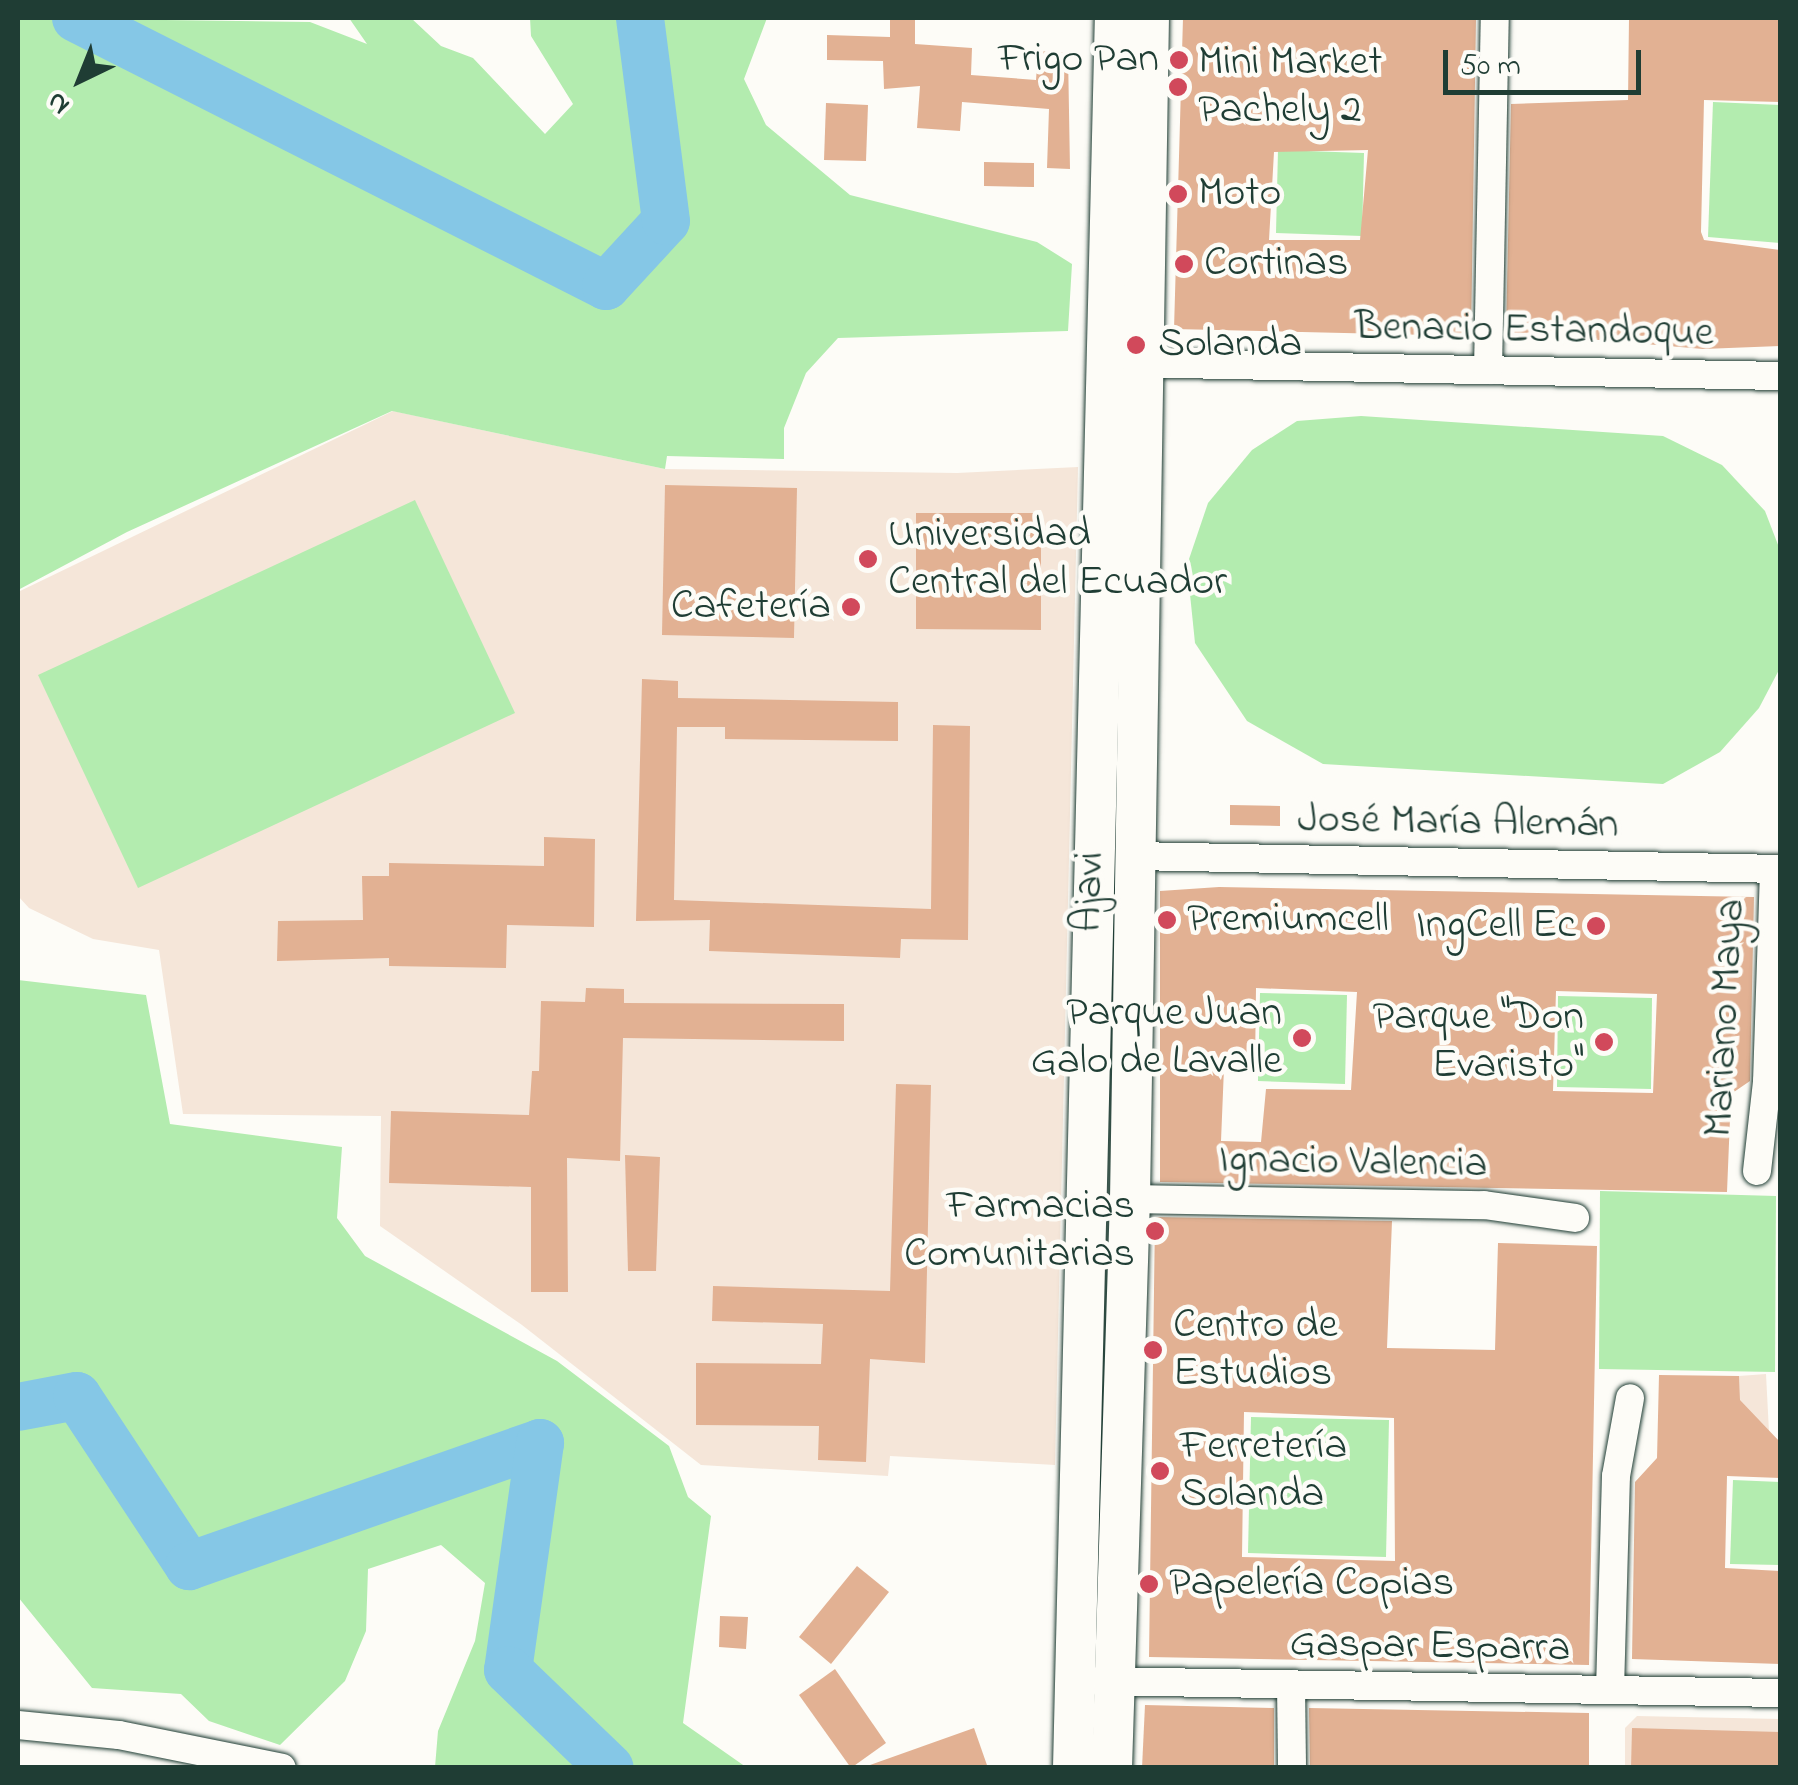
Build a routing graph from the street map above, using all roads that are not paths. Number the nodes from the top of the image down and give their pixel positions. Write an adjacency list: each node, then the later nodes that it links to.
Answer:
1 (1115, 18): 4 (street, Ajavi)
2 (1149, 18): 4 (street, Ajavi)
3 (1495, 18): 5 (street)
4 (1125, 363): 5 (street, Benacio Estandoque); 7 (street, Ajavi); 13 (street, Ajavi)
5 (1488, 370): 6 (street, Benacio Estandoque)
6 (1780, 376)
7 (1134, 856): 8 (street, José María Alemán); 10 (street, Ajavi)
8 (1777, 869): 9 (street, Mariano Maya)
9 (1757, 1172)
10 (1130, 1199): 11 (street, Ignacio Valencia); 14 (street, Ajavi)
11 (1574, 1218)
12 (1630, 1398): 16 (street)
13 (1077, 1680): 14 (street, Gaspar Esparra); 20 (street, Ajavi)
14 (1118, 1681): 15 (street, Gaspar Esparra); 21 (street, Ajavi)
15 (1291, 1684): 16 (street, Gaspar Esparra); 22 (street)
16 (1610, 1690): 17 (street, Gaspar Esparra)
17 (1780, 1693)
18 (18, 1724): 19 (street)
19 (282, 1768)
20 (1073, 1768)
21 (1112, 1768)
22 (1292, 1768)

